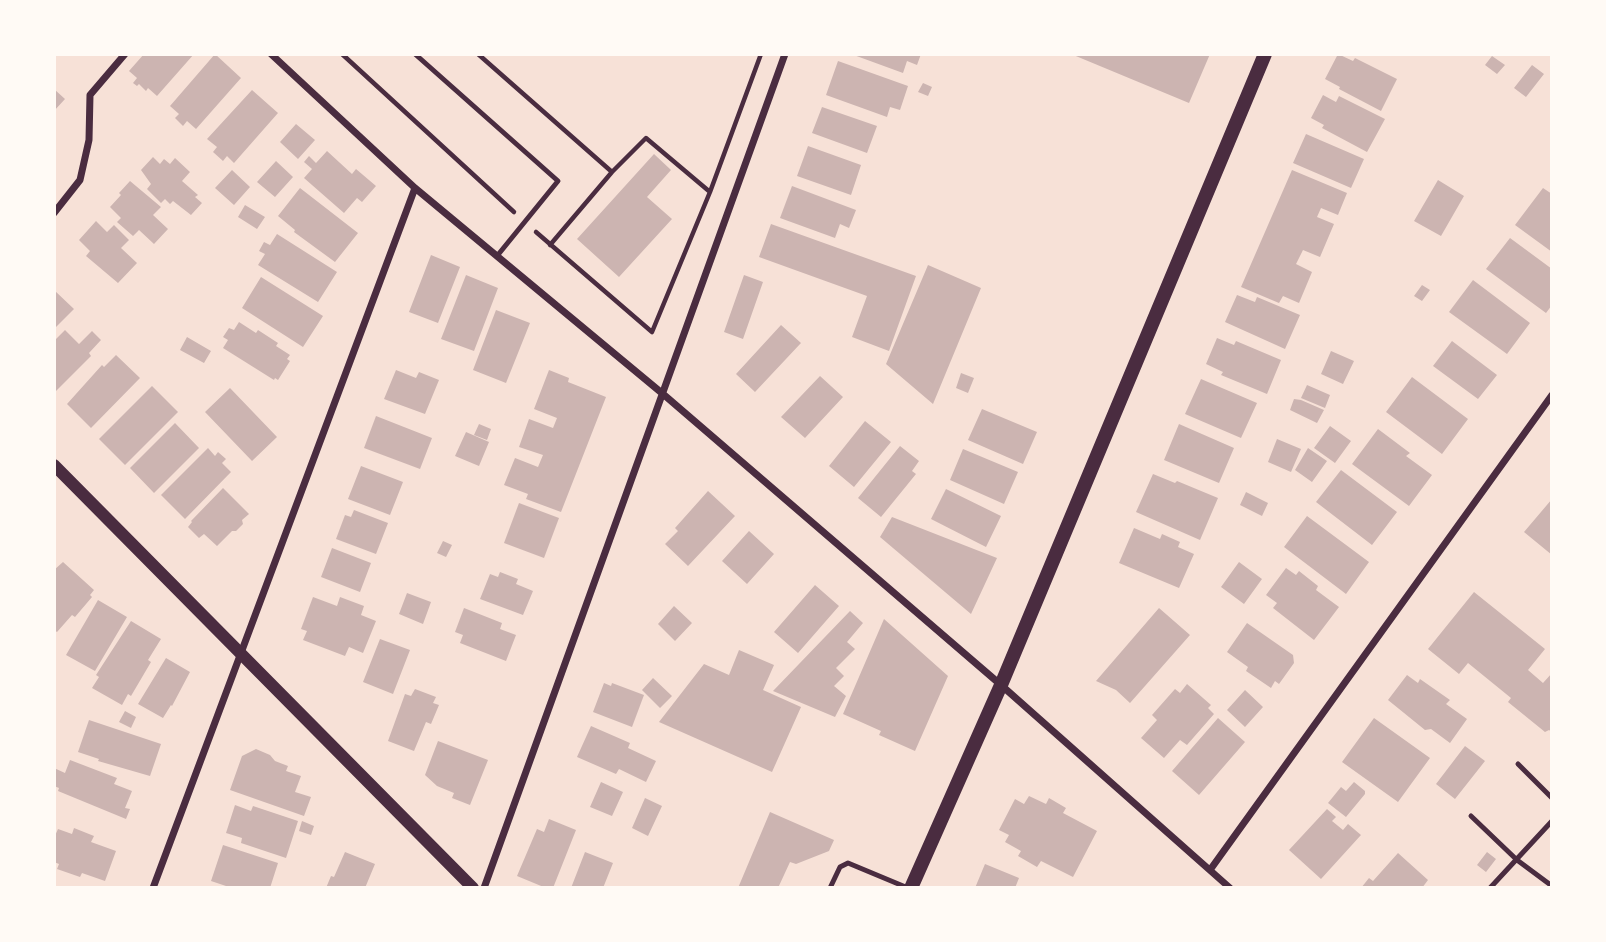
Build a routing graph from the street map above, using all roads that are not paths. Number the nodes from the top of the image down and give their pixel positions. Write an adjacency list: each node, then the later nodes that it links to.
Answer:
1 (125, 54): 7 (street)
2 (271, 54): 6 (street)
3 (415, 54): 8 (lane)
4 (785, 54): 9 (street)
5 (1265, 54): 13 (main road)
6 (415, 188): 8 (street); 12 (street)
7 (54, 213)
8 (497, 256): 9 (street)
9 (663, 394): 13 (street); 23 (street)
10 (1552, 395): 19 (street)
11 (54, 465): 12 (street)
12 (239, 655): 21 (street); 22 (street)
13 (1000, 685): 19 (street); 25 (main road)
14 (1518, 764): 15 (lane)
15 (1552, 798)
16 (1471, 816): 18 (lane)
17 (1552, 821): 18 (lane)
18 (1517, 860): 20 (lane); 27 (lane)
19 (1210, 870): 26 (street)
20 (1552, 886)
21 (153, 888)
22 (472, 888)
23 (484, 888)
24 (830, 888): 25 (lane)
25 (910, 888)
26 (1230, 888)
27 (1490, 888)

